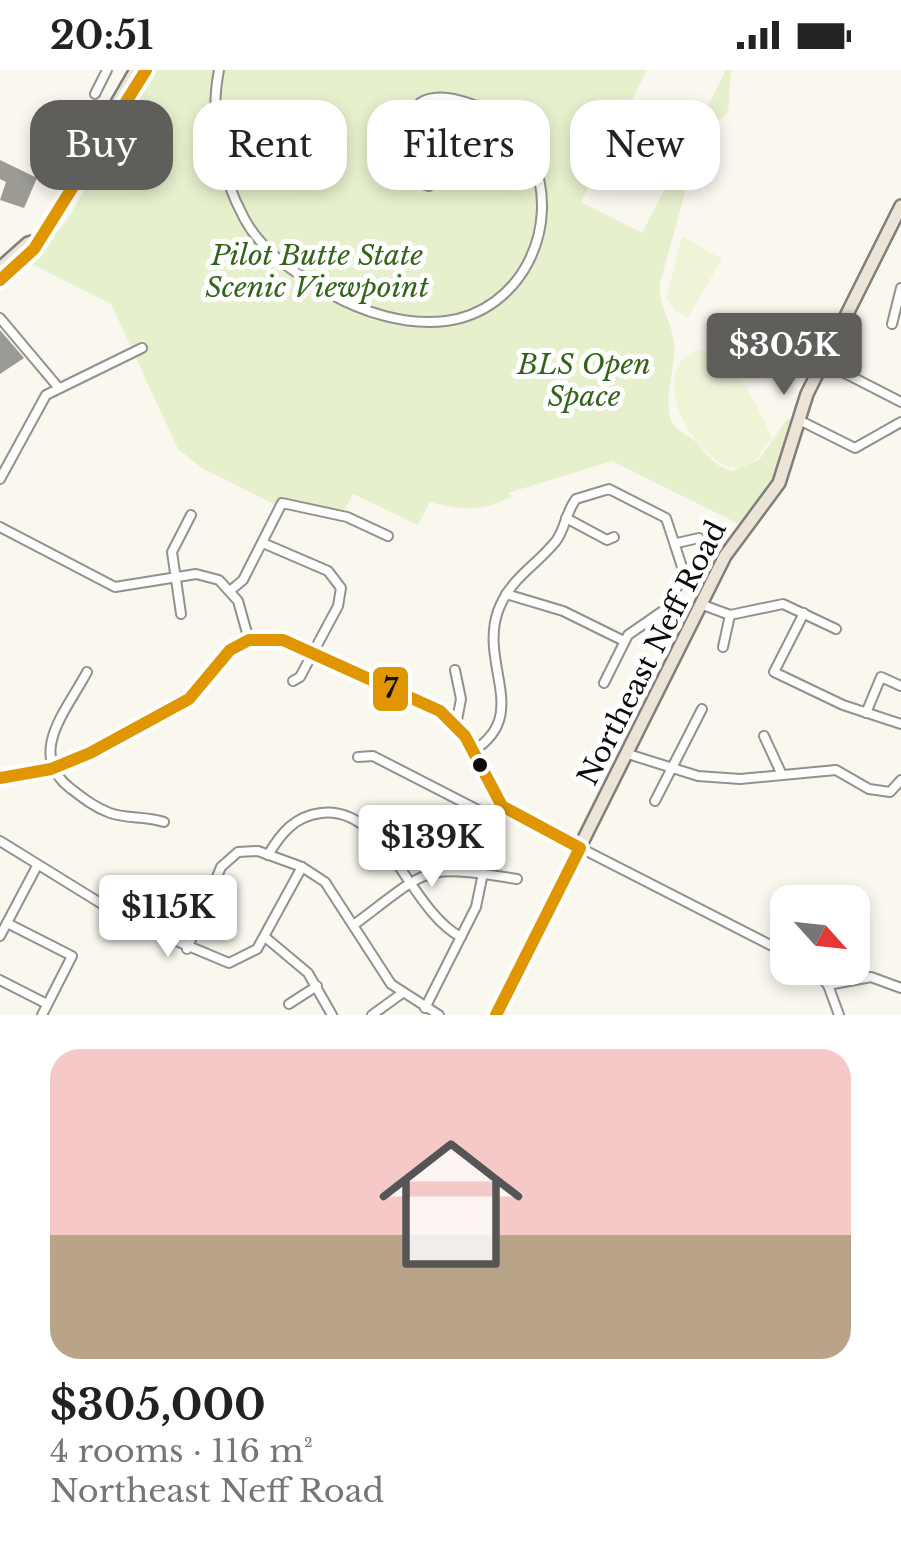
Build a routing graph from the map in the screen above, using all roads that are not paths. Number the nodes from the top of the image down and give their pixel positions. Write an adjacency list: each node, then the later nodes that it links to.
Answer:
1 (107, 70): 5 (street)
2 (136, 70): 6 (main road)
3 (146, 70): 7 (main road)
4 (218, 70): 9 (street)
5 (95, 94)
6 (119, 100)
7 (129, 100)
8 (70, 190): 11 (main road)
9 (540, 190)
10 (901, 206): 18 (main road, Northeast Neff Road)
11 (36, 241): 12 (main road); 13 (main road)
12 (0, 268)
13 (0, 280)
14 (901, 288): 16 (street)
15 (0, 318): 19 (street)
16 (892, 324)
17 (142, 348): 19 (street)
18 (823, 362): 20 (street); 21 (main road, Northeast Neff Road)
19 (58, 386): 23 (street)
20 (901, 402)
21 (798, 420): 22 (street); 35 (main road, Northeast Neff Road)
22 (901, 422)
23 (0, 479)
24 (190, 515): 32 (street)
25 (566, 518): 28 (street); 31 (street); 34 (street)
26 (0, 527): 32 (street)
27 (388, 536): 30 (street)
28 (614, 537)
29 (699, 538): 31 (street)
30 (263, 543): 33 (street); 43 (street)
31 (676, 544): 41 (street)
32 (174, 578): 33 (street); 36 (street)
33 (231, 590): 40 (street)
34 (506, 594): 41 (street); 54 (street)
35 (702, 605): 38 (street); 55 (main road, Northeast Neff Road)
36 (181, 614)
37 (804, 614): 38 (street); 39 (street); 50 (street)
38 (730, 615): 42 (street)
39 (836, 629)
40 (250, 640): 43 (street); 57 (street)
41 (624, 641): 47 (street)
42 (724, 647)
43 (312, 653): 46 (street); 52 (street)
44 (455, 670): 52 (street)
45 (87, 672): 57 (street)
46 (292, 681)
47 (604, 683)
48 (901, 686): 50 (street)
49 (702, 708): 58 (street)
50 (866, 713): 51 (street)
51 (901, 724)
52 (456, 725): 54 (street)
53 (764, 736): 59 (street)
54 (473, 751): 63 (street)
55 (628, 754): 58 (street); 66 (main road, Northeast Neff Road)
56 (358, 757): 63 (street)
57 (51, 770): 60 (street); 64 (street)
58 (670, 770): 59 (street); 62 (street)
59 (782, 775): 61 (street)
60 (0, 778)
61 (901, 780)
62 (656, 801)
63 (502, 806): 66 (street)
64 (164, 822)
65 (0, 841): 68 (street)
66 (580, 848): 78 (street); 93 (main road, Northeast Neff Road)
67 (268, 855): 69 (street); 72 (street); 79 (street)
68 (37, 866): 73 (street); 79 (street)
69 (302, 868): 74 (street); 77 (street)
70 (483, 874): 71 (street); 72 (street); 76 (street)
71 (517, 879)
72 (409, 883): 74 (street); 76 (street)
73 (7, 924): 75 (street); 86 (street)
74 (355, 924): 85 (street)
75 (0, 936)
76 (461, 937): 88 (street)
77 (265, 938): 79 (street); 83 (street)
78 (770, 945)
79 (187, 949)
80 (870, 977): 84 (street)
81 (0, 980): 86 (street)
82 (828, 985): 94 (street)
83 (317, 986): 87 (street); 90 (street)
84 (901, 988)
85 (401, 994): 88 (street); 91 (street)
86 (47, 1004): 89 (street)
87 (289, 1004)
88 (425, 1008): 92 (street)
89 (42, 1015)
90 (332, 1015)
91 (372, 1015)
92 (439, 1015)
93 (496, 1015)
94 (839, 1015)

